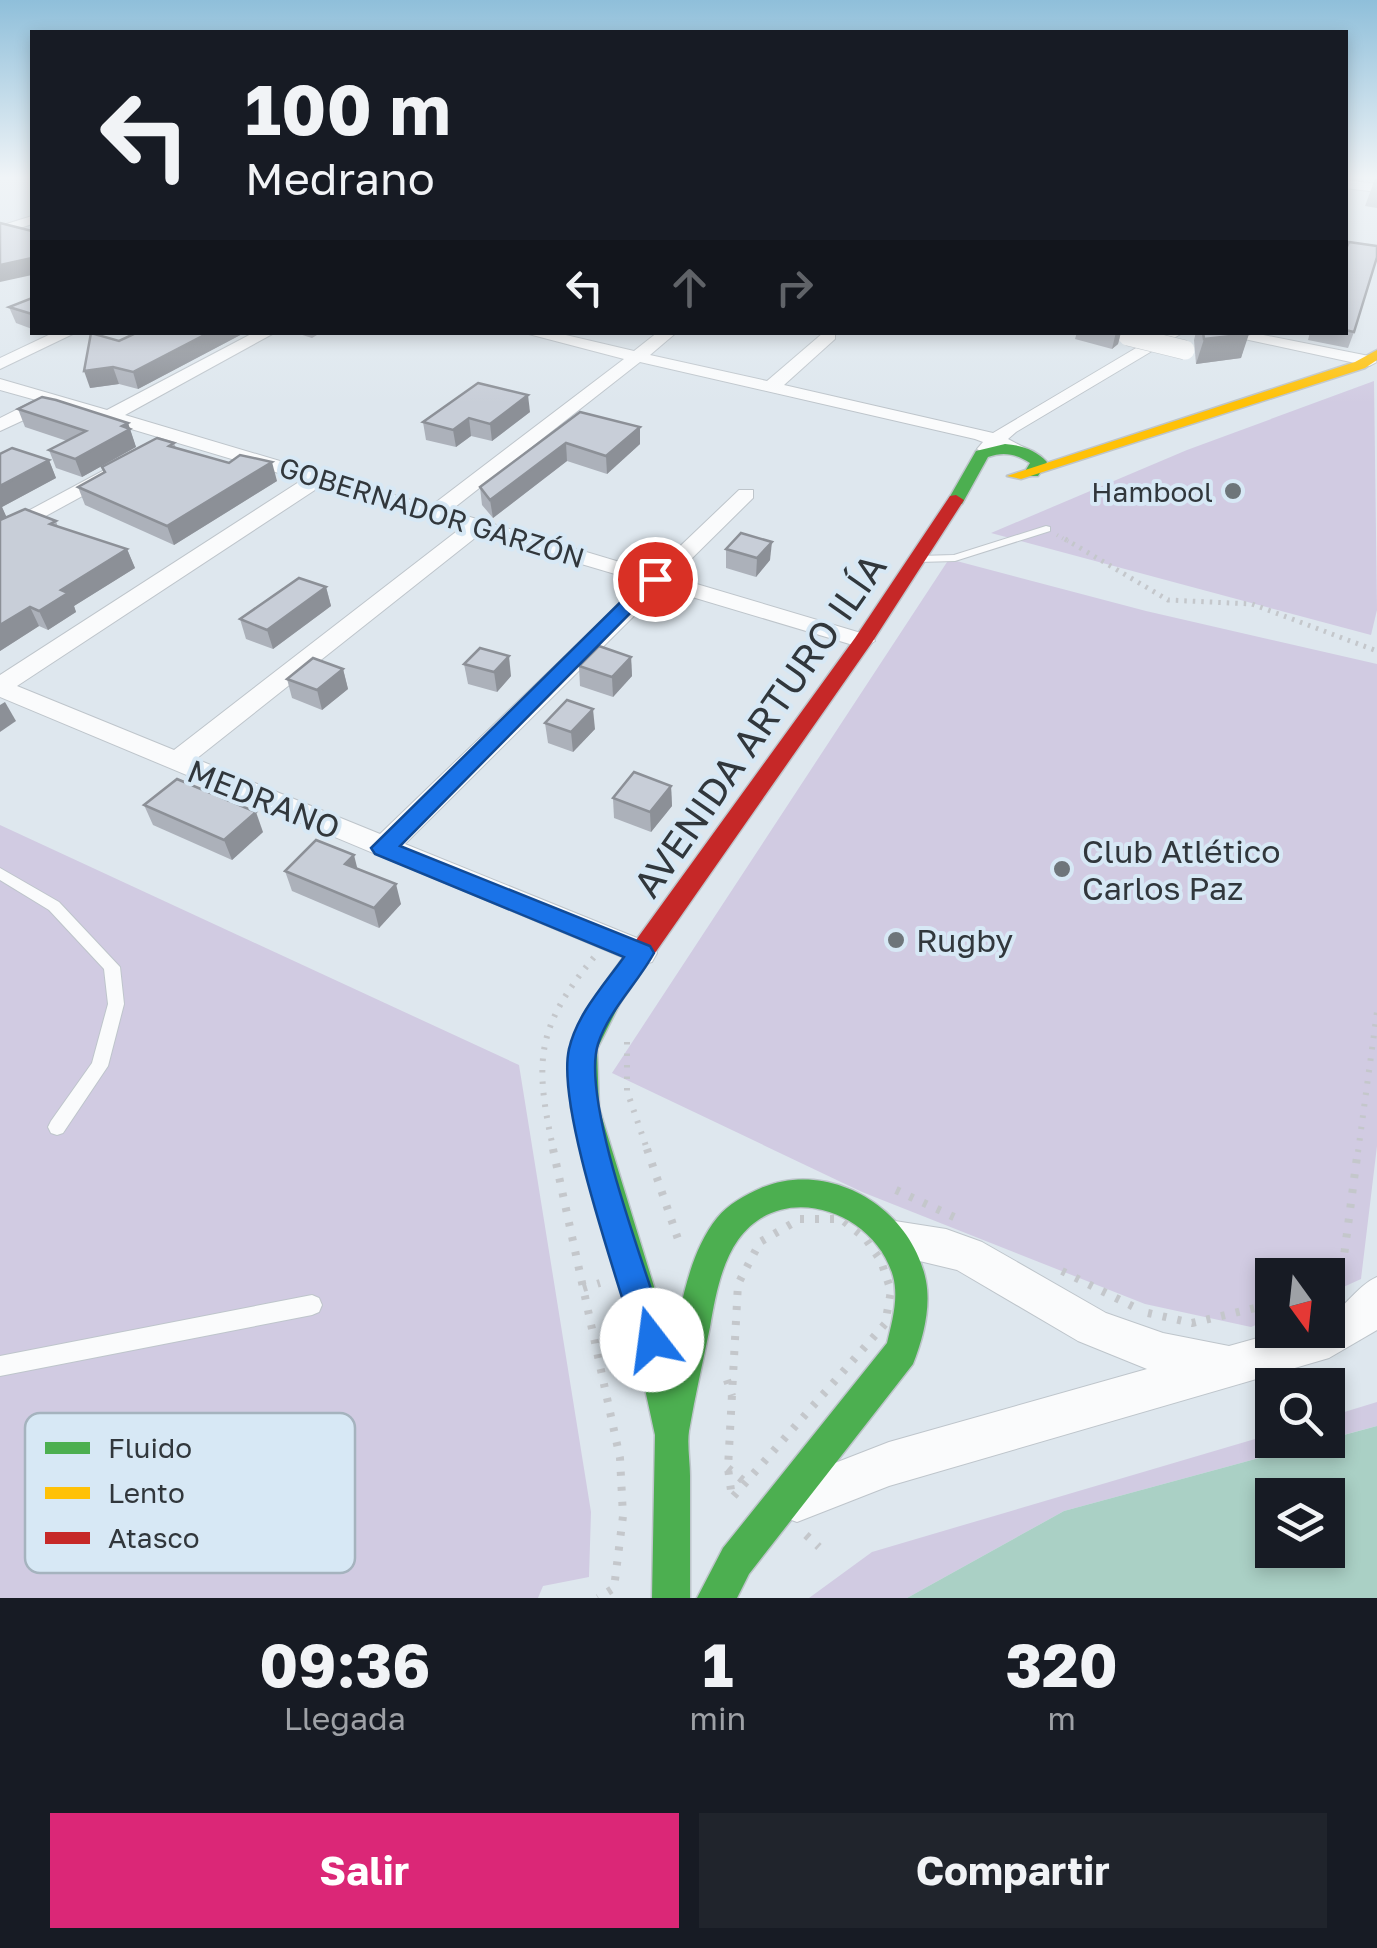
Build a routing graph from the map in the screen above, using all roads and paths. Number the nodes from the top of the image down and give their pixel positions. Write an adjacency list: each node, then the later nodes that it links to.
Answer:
1 (63, 335): 11 (street)
2 (262, 335): 16 (street)
3 (543, 335): 9 (street)
4 (665, 335): 9 (street)
5 (1238, 335): 10 (street)
6 (829, 336): 13 (street)
7 (1128, 336): 8 (street, bridge)
8 (1180, 341): 15 (street)
9 (637, 356): 13 (street); 23 (street)
10 (1373, 357): 20 (main road, AVENIDA ARTURO ILÍA)
11 (0, 364)
12 (0, 384): 14 (street, GOBERNADOR GARZÓN)
13 (772, 386): 19 (street)
14 (53, 400): 16 (street, GOBERNADOR GARZÓN); 17 (street)
15 (1038, 414): 19 (street); 20 (street)
16 (112, 415): 18 (street, GOBERNADOR GARZÓN)
17 (0, 425)
18 (178, 435): 21 (street, GOBERNADOR GARZÓN); 27 (street)
19 (986, 449): 20 (main road); 25 (main road, AVENIDA ARTURO ILÍA)
20 (1025, 460): 25 (main road, AVENIDA ARTURO ILÍA)
21 (318, 479): 23 (street, GOBERNADOR GARZÓN); 32 (street)
22 (746, 494): 29 (street)
23 (435, 513): 24 (street, GOBERNADOR GARZÓN)
24 (477, 526): 29 (street, GOBERNADOR GARZÓN); 33 (street)
25 (942, 526): 28 (main road, AVENIDA ARTURO ILÍA)
26 (1046, 529): 28 (lane); 31 (path)
27 (0, 534)
28 (919, 559): 30 (main road, AVENIDA ARTURO ILÍA)
29 (655, 579): 30 (street, GOBERNADOR GARZÓN); 34 (street)
30 (864, 641): 37 (main road, AVENIDA ARTURO ILÍA)
31 (1377, 651)
32 (0, 687): 33 (street, MEDRANO)
33 (176, 762): 34 (street, MEDRANO)
34 (383, 848): 37 (street, MEDRANO)
35 (0, 873): 40 (lane)
36 (599, 951): 52 (path)
37 (641, 953): 50 (main road, AVENIDA ARTURO ILÍA)
38 (1377, 1012): 43 (path)
39 (627, 1038): 42 (path)
40 (57, 1127)
41 (895, 1238): 47 (street); 50 (main road); 51 (main road)
42 (683, 1254)
43 (1342, 1258)
44 (1377, 1297): 47 (street)
45 (312, 1306): 48 (lane)
46 (720, 1361): 49 (path)
47 (1242, 1364): 51 (street)
48 (0, 1366)
49 (732, 1396): 49 (path)
50 (672, 1435): 53 (main road, AVENIDA ARTURO ILÍA)
51 (777, 1508): 54 (main road)
52 (598, 1598)
53 (671, 1598)
54 (716, 1598)

